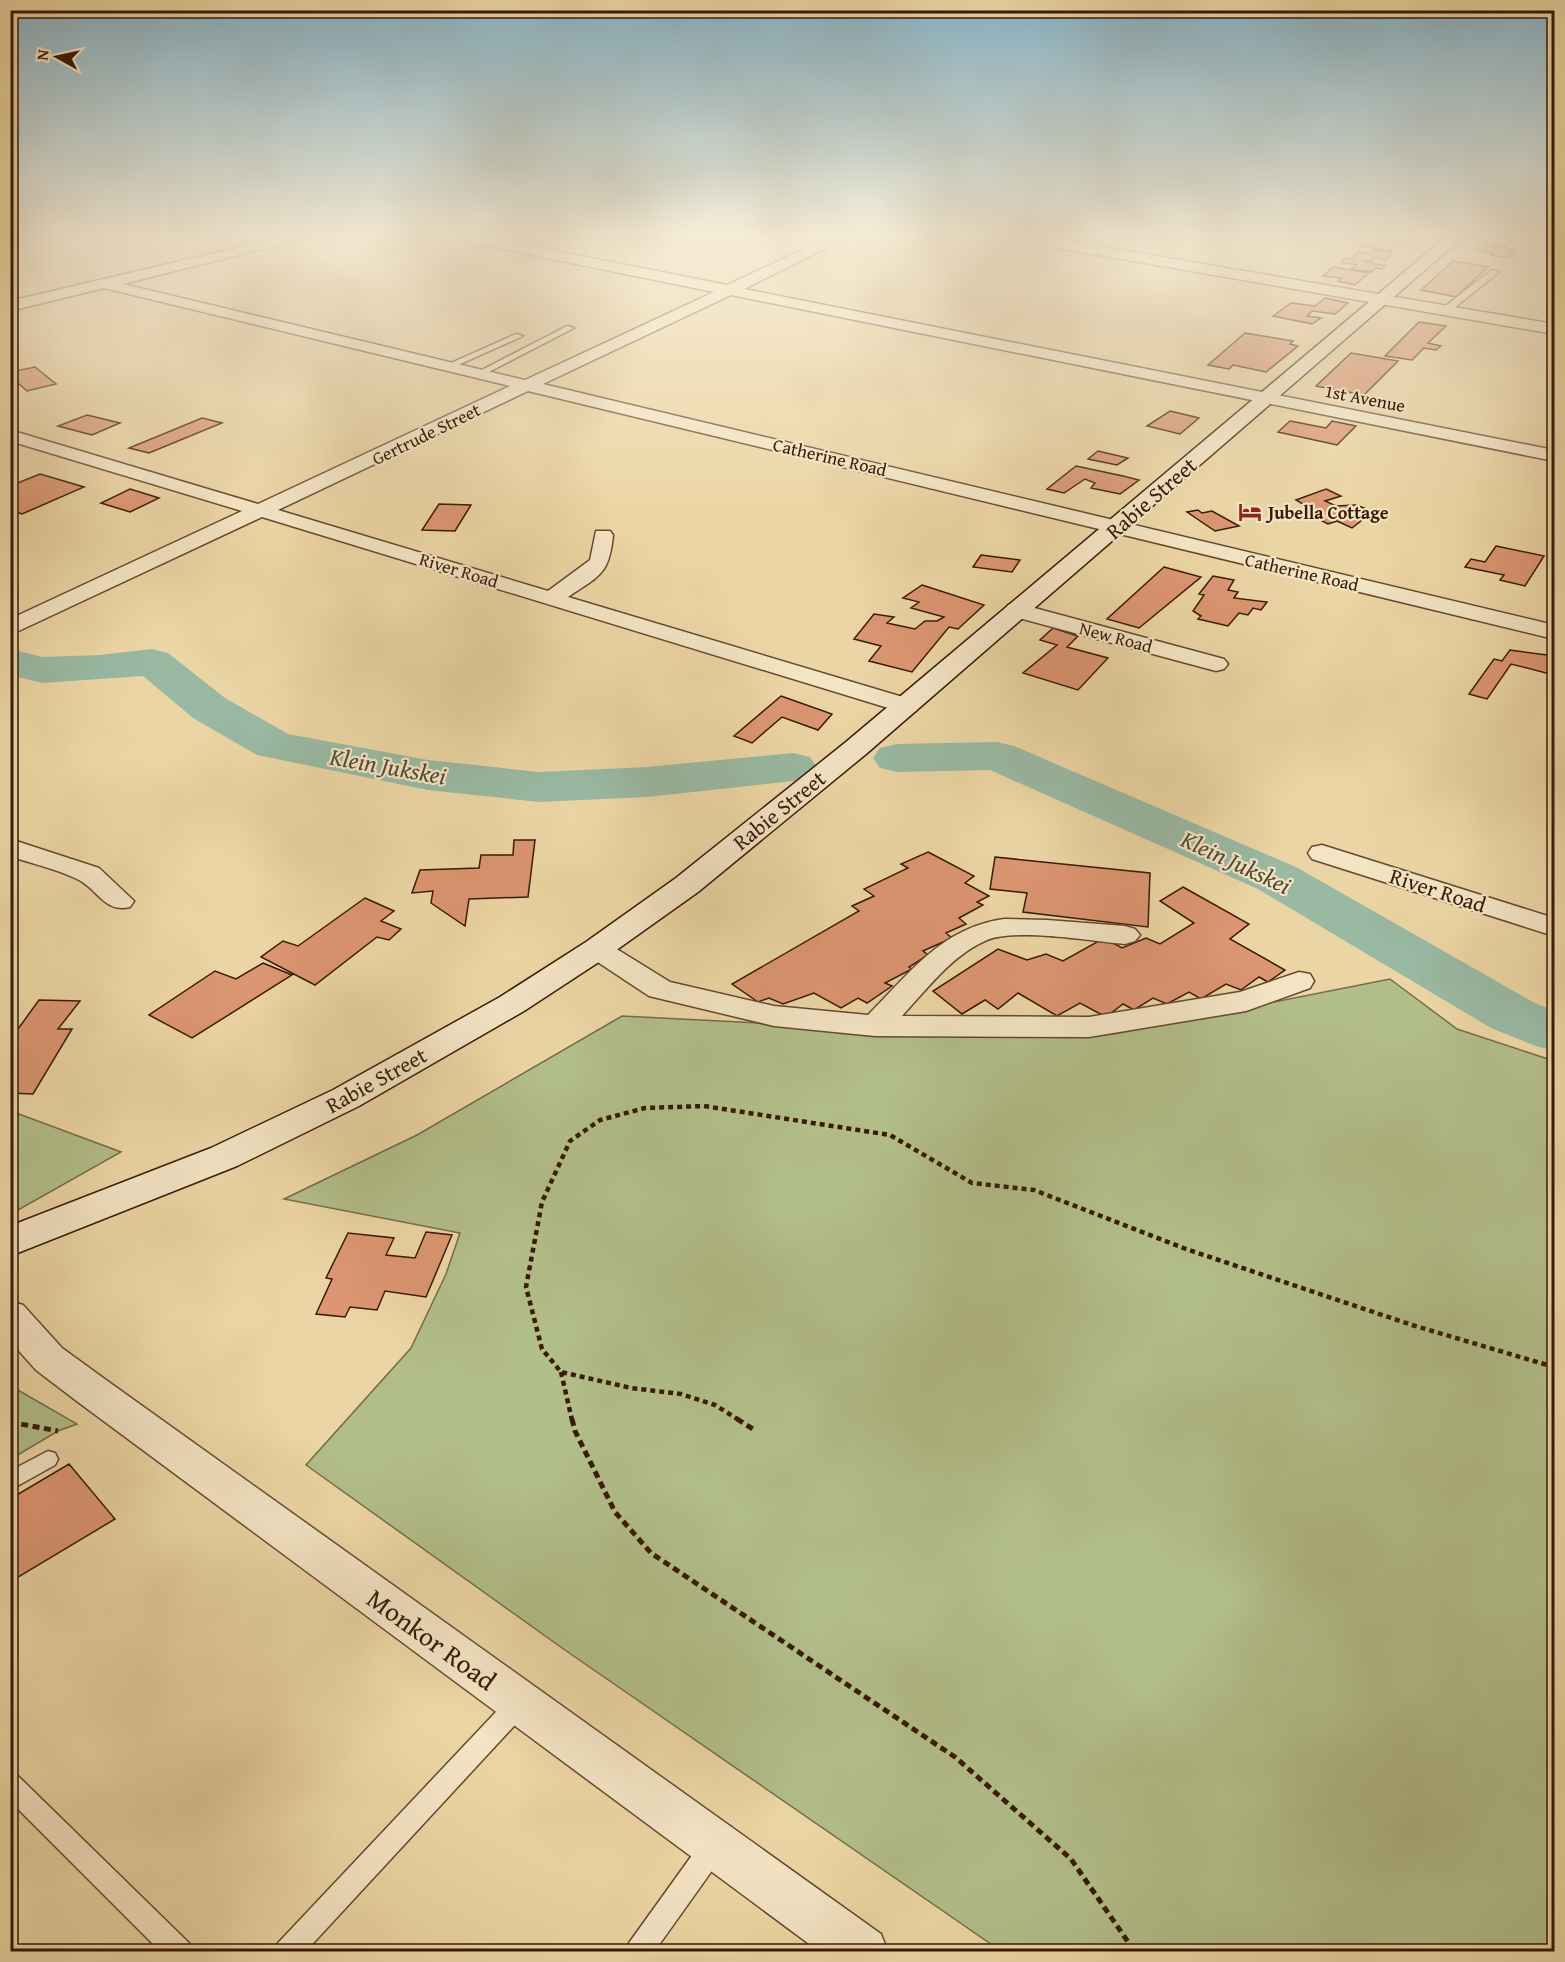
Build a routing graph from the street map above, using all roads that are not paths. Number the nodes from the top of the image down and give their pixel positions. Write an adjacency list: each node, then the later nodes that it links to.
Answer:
1 (288, 329): 7 (street, Catherine Road)
2 (569, 329): 8 (lane)
3 (647, 329): 9 (street, Gertrude Street)
4 (921, 329): 10 (street, 1st Avenue)
5 (1348, 329): 10 (street, Rabie Street)
6 (519, 336): 7 (lane)
7 (446, 367): 8 (street, Catherine Road)
8 (478, 374): 9 (street, Catherine Road)
9 (526, 386): 13 (street, Gertrude Street); 14 (street, Catherine Road)
10 (1267, 398): 12 (street, 1st Avenue); 14 (street, Rabie Street)
11 (10, 435): 13 (street, River Road)
12 (1554, 455)
13 (265, 511): 16 (street, River Road); 18 (street, Gertrude Street)
14 (1120, 526): 17 (street, Rabie Street); 19 (street, Catherine Road)
15 (603, 535): 16 (street)
16 (551, 598): 21 (street, River Road)
17 (1016, 610): 20 (street, New Road); 21 (street, Rabie Street)
18 (10, 628)
19 (1554, 632)
20 (1216, 664)
21 (907, 706): 27 (street, Rabie Street)
22 (10, 847): 24 (street)
23 (1322, 853): 25 (street, River Road)
24 (120, 901)
25 (1554, 927)
26 (1125, 935): 29 (street)
27 (597, 949): 29 (street); 30 (street, Rabie Street)
28 (1299, 981): 29 (street)
29 (875, 1026)
30 (10, 1242)
31 (10, 1315): 34 (street, Monkor Road)
32 (48, 1459): 33 (lane)
33 (10, 1482)
34 (520, 1703): 36 (street, Monkor Road); 38 (lane)
35 (10, 1784): 37 (lane)
36 (716, 1844): 39 (lane); 40 (street, Monkor Road)
37 (180, 1952)
38 (287, 1952)
39 (638, 1952)
40 (863, 1952)

